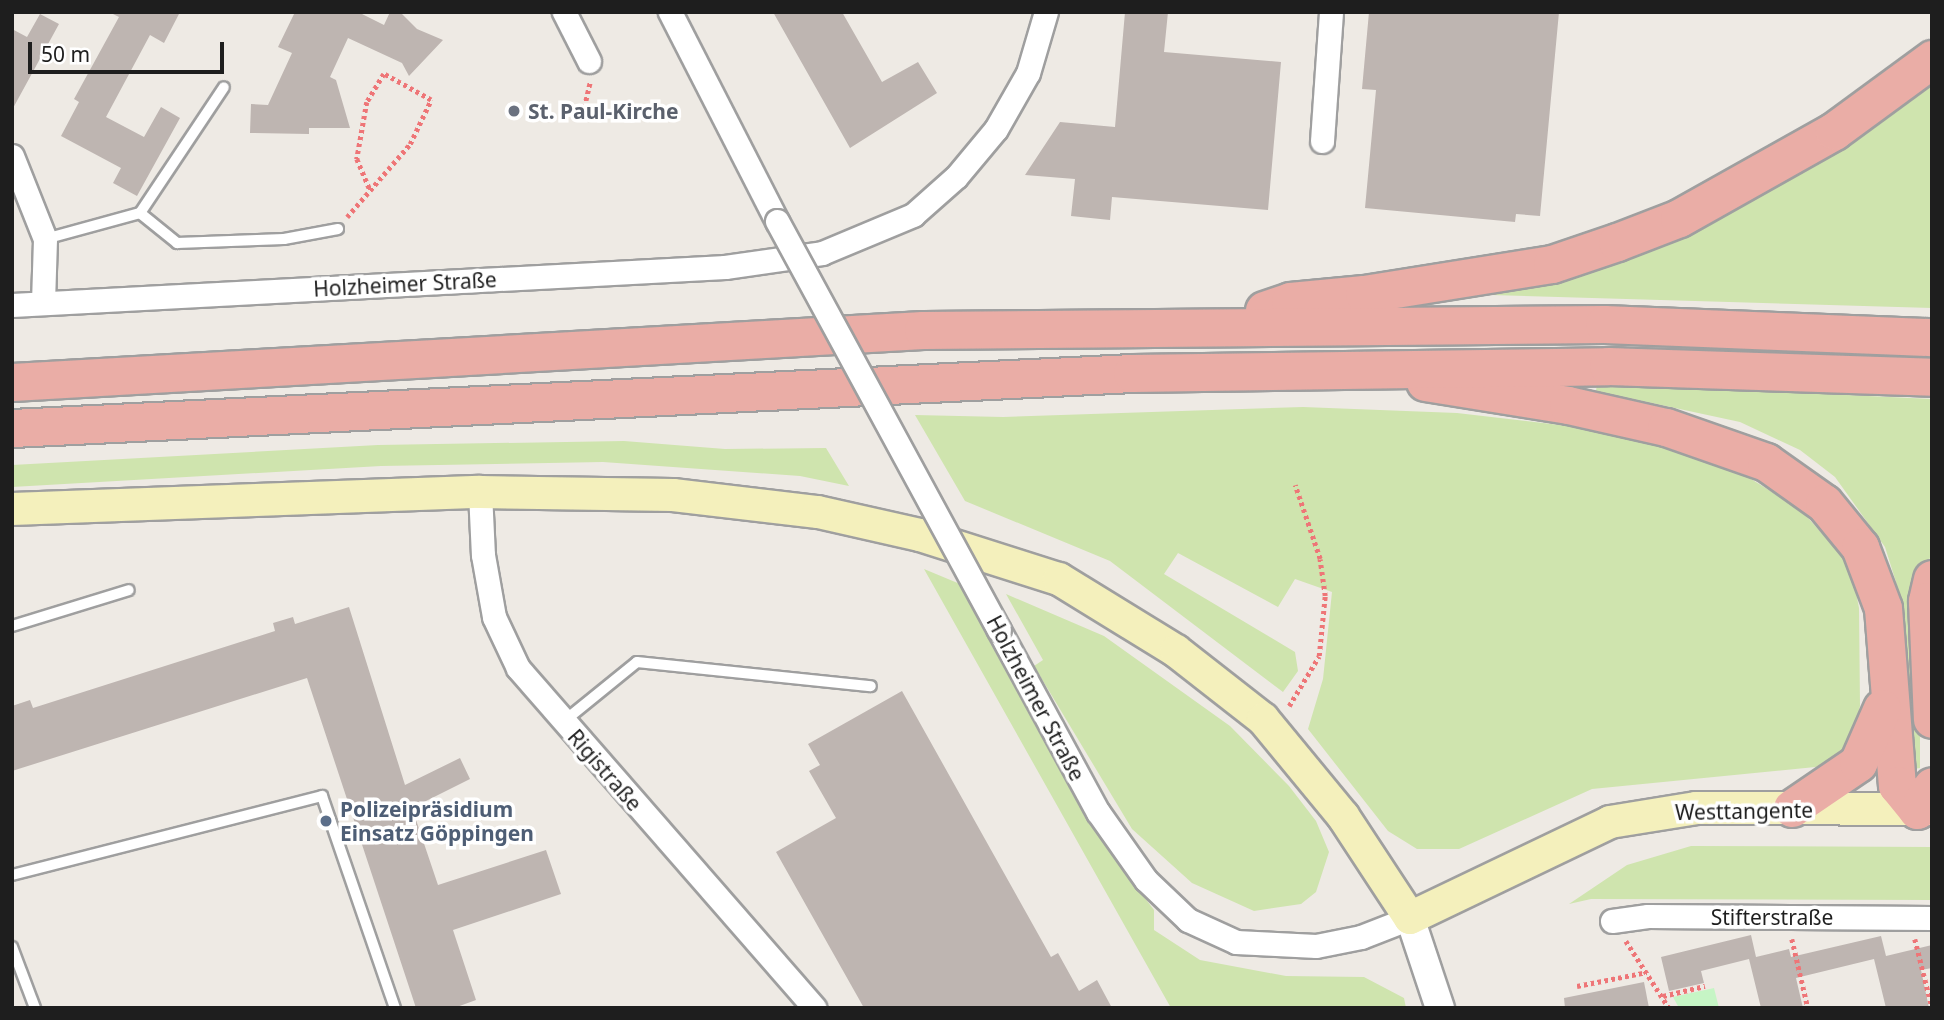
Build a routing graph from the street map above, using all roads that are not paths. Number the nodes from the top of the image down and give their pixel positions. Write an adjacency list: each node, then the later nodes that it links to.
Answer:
1 (564, 12): 6 (street)
2 (670, 12): 33 (street, Holzheimer Straße, bridge)
3 (1046, 12): 13 (street, Holzheimer Straße)
4 (1331, 12): 8 (street)
5 (1932, 59): 15 (highway)
6 (589, 61)
7 (224, 87): 10 (lane)
8 (1322, 141)
9 (12, 156): 12 (street)
10 (140, 213): 11 (lane); 12 (lane)
11 (338, 229)
12 (45, 239): 13 (street)
13 (43, 303): 14 (street, Holzheimer Straße)
14 (12, 305)
15 (1223, 325): 16 (highway); 19 (highway)
16 (1932, 337)
17 (1370, 367): 18 (highway); 20 (highway); 27 (highway)
18 (1932, 377)
19 (12, 382)
20 (12, 428)
21 (480, 492): 22 (main road); 29 (street, Rigistraße); 33 (main road)
22 (12, 509)
23 (1932, 579): 28 (highway)
24 (129, 590): 25 (lane)
25 (12, 626)
26 (871, 686): 29 (lane)
27 (1889, 698): 30 (highway); 31 (highway)
28 (1931, 705)
29 (564, 722): 39 (street, Rigistraße)
30 (1927, 802): 31 (main road, Westtangente)
31 (1792, 808): 33 (main road, Westtangente)
32 (12, 876): 38 (lane)
33 (1410, 918): 40 (street)
34 (1921, 918): 35 (street, Stifterstraße)
35 (1612, 921)
36 (12, 947): 37 (lane)
37 (35, 1008)
38 (395, 1008)
39 (815, 1008)
40 (1440, 1008)

